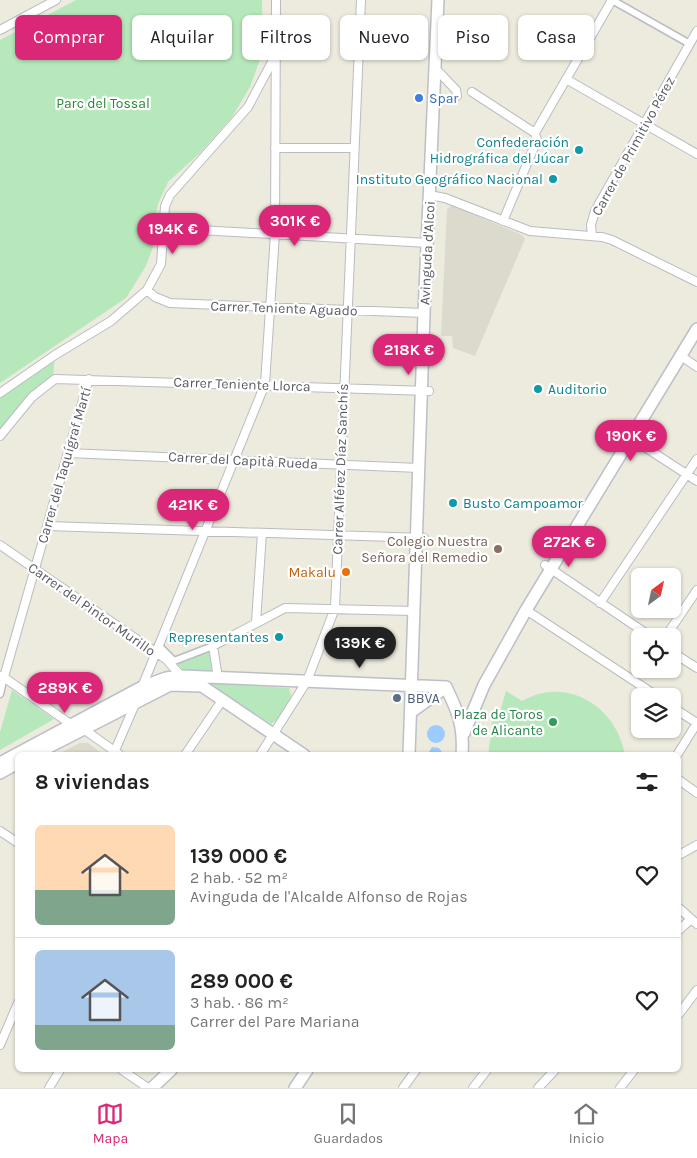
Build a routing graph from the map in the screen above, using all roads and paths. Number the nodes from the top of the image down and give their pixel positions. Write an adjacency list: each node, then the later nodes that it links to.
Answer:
1 (56, 0): 8 (street)
2 (276, 0): 7 (street)
3 (361, 0): 20 (street, Carrer Alférez Díaz Sanchís)
4 (438, 0): 13 (main road, Avinguda d'Alcoi)
5 (604, 0): 6 (street)
6 (612, 0): 10 (street); 14 (street)
7 (275, 15)
8 (0, 30)
9 (697, 31): 10 (street, Carrer de Primitivo Pérez)
10 (690, 44): 17 (street, Carrer de Primitivo Pérez)
11 (273, 60): 24 (street)
12 (274, 60): 19 (street)
13 (434, 67): 16 (street); 22 (main road, Avinguda d'Alcoi)
14 (566, 79): 17 (street); 18 (street)
15 (472, 92): 18 (street)
16 (458, 96)
17 (644, 124): 21 (street); 26 (street, Carrer de Primitivo Pérez)
18 (535, 133): 23 (street)
19 (276, 148): 20 (street); 25 (street)
20 (354, 148): 27 (street, Carrer Alférez Díaz Sanchís)
21 (697, 154)
22 (429, 195): 23 (street); 28 (main road, Avinguda d'Alcoi)
23 (503, 221): 26 (street)
24 (164, 228): 25 (street); 30 (street)
25 (274, 234): 27 (street); 31 (street)
26 (592, 236): 29 (street)
27 (350, 239): 28 (street); 32 (street, Carrer Alférez Díaz Sanchís)
28 (428, 243): 33 (main road, Avinguda d'Alcoi)
29 (697, 282)
30 (147, 290): 31 (street, Carrer Teniente Aguado); 41 (street)
31 (271, 308): 32 (street, Carrer Teniente Aguado); 38 (street)
32 (347, 311): 33 (street, Carrer Teniente Aguado); 39 (street, Carrer Alférez Díaz Sanchís)
33 (424, 312): 40 (main road, Avinguda d'Alcoi)
34 (697, 329): 35 (main road)
35 (681, 356): 36 (street); 43 (main road)
36 (697, 367)
37 (89, 379): 38 (street, Carrer Teniente Llorca); 42 (street, Carrer Teniente Llorca); 44 (street, Carrer del Taquígraf Martí)
38 (265, 384): 39 (street, Carrer Teniente Llorca); 45 (street)
39 (344, 387): 40 (street, Carrer Teniente Llorca); 47 (street, Carrer Alférez Díaz Sanchís)
40 (425, 391): 48 (main road, Avinguda d'Alcoi)
41 (0, 393)
42 (0, 436)
43 (631, 438): 49 (street); 57 (main road)
44 (68, 453): 45 (street, Carrer del Capità Rueda); 51 (street, Carrer del Taquígraf Martí)
45 (234, 459): 47 (street, Carrer del Capità Rueda); 52 (street)
46 (697, 459): 49 (street)
47 (340, 464): 48 (street, Carrer del Capità Rueda); 54 (street, Carrer Alférez Díaz Sanchís)
48 (419, 468): 55 (main road, Avinguda d'Alcoi)
49 (687, 474): 50 (street); 60 (street)
50 (697, 481)
51 (47, 526): 52 (street); 58 (street, Carrer del Taquígraf Martí)
52 (205, 530): 53 (street); 68 (street)
53 (262, 533): 54 (street); 64 (street)
54 (337, 535): 55 (street); 61 (street, Carrer Alférez Díaz Sanchís)
55 (420, 538): 63 (main road, Avinguda d'Alcoi)
56 (0, 545): 58 (street, Carrer del Pintor Murillo)
57 (548, 567): 60 (street); 62 (main road)
58 (35, 569): 68 (street, Carrer del Pintor Murillo); 72 (street, Carrer del Taquígraf Martí)
59 (697, 590): 66 (street)
60 (600, 603): 65 (street)
61 (335, 608): 63 (street); 64 (street); 75 (street, Carrer Alférez Díaz Sanchís)
62 (526, 610): 79 (street); 89 (main road)
63 (414, 611): 76 (main road, Avinguda d'Alcoi)
64 (256, 622): 67 (street)
65 (638, 628)
66 (671, 628)
67 (213, 646): 70 (street); 74 (street)
68 (157, 649): 70 (street, Carrer del Pintor Murillo); 77 (street)
69 (681, 658): 71 (street)
70 (167, 659): 73 (street, Carrer del Pintor Murillo)
71 (697, 668)
72 (2, 676): 80 (street, Carrer del Taquígraf Martí); 88 (street)
73 (181, 676): 74 (main road); 77 (main road)
74 (218, 678): 75 (main road)
75 (307, 681): 76 (main road); 90 (street, Carrer Alférez Díaz Sanchís)
76 (412, 685): 78 (main road); 85 (main road, Avinguda d'Alcoi)
77 (142, 686): 88 (main road)
78 (446, 687): 81 (main road); 84 (main road)
79 (645, 688)
80 (0, 694)
81 (436, 695): 84 (main road); 85 (main road)
82 (223, 699): 83 (main road); 90 (main road); 95 (street)
83 (136, 701): 88 (main road); 94 (street)
84 (453, 701): 89 (main road)
85 (411, 712): 98 (main road, Avinguda d'Alcoi)
86 (681, 712): 87 (street)
87 (697, 723): 100 (street)
88 (77, 727): 91 (main road); 92 (main road); 93 (street)
89 (464, 733): 99 (main road)
90 (273, 734): 96 (street, Carrer Alférez Díaz Sanchís); 97 (main road)
91 (24, 752)
92 (38, 752)
93 (113, 752)
94 (117, 752)
95 (187, 752)
96 (262, 752)
97 (300, 752)
98 (409, 752)
99 (462, 752)
100 (679, 752)
101 (15, 756): 102 (main road)
102 (0, 763)
103 (15, 766): 104 (main road)
104 (0, 773)
105 (681, 781): 106 (street)
106 (697, 793)
107 (0, 831): 108 (street)
108 (15, 840)
109 (697, 845): 110 (street)
110 (681, 854)
111 (697, 990): 113 (street)
112 (15, 1010): 114 (street)
113 (681, 1011)
114 (0, 1045)
115 (59, 1072): 125 (street)
116 (125, 1072): 126 (street)
117 (169, 1072): 127 (main road)
118 (306, 1072): 128 (main road)
119 (415, 1072): 123 (street)
120 (485, 1072): 130 (street)
121 (554, 1072): 131 (street)
122 (633, 1072): 124 (street)
123 (405, 1085): 129 (street)
124 (625, 1086)
125 (49, 1088)
126 (148, 1088)
127 (152, 1088)
128 (296, 1088)
129 (414, 1088)
130 (473, 1088)
131 (538, 1088)

